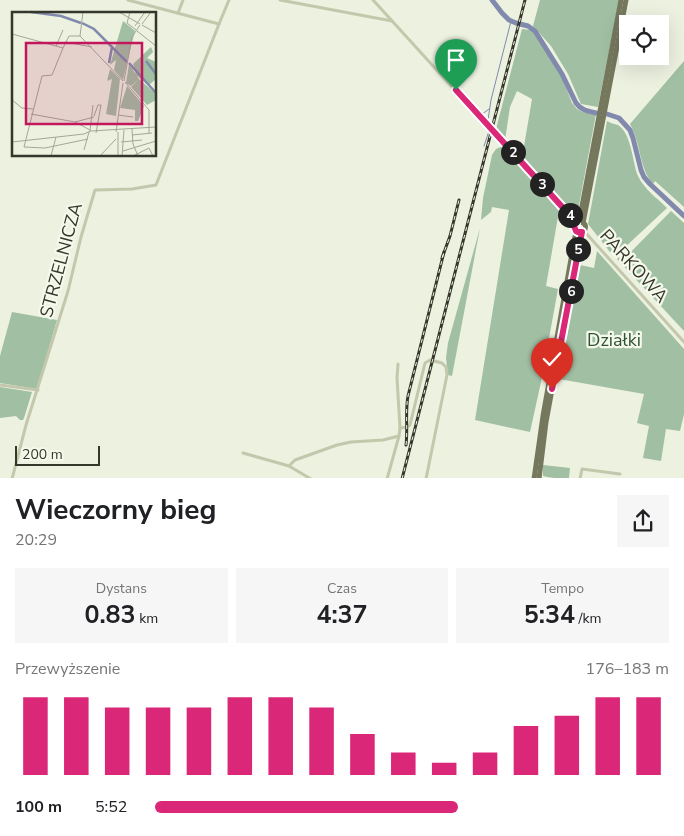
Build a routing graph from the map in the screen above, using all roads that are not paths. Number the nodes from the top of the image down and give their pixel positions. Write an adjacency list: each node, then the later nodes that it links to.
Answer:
1 (128, 0): 8 (street)
2 (183, 0): 8 (street)
3 (229, 0): 10 (street)
4 (280, 0): 9 (street)
5 (373, 0): 9 (street, PARKOWA)
6 (621, 0): 11 (main road)
7 (626, 0): 11 (main road)
8 (178, 13): 10 (street)
9 (392, 21): 11 (street, PARKOWA)
10 (220, 24): 16 (street, STRZELNICZA)
11 (580, 222): 12 (main road); 12 (main road)
12 (581, 231): 13 (street, PARKOWA); 26 (main road); 27 (main road)
13 (684, 342)
14 (398, 364): 17 (street)
15 (0, 386): 16 (street)
16 (38, 390): 22 (street, STRZELNICZA)
17 (400, 428): 18 (street); 25 (street)
18 (399, 436): 20 (street); 24 (street)
19 (242, 454): 20 (street)
20 (289, 466): 23 (street)
21 (620, 474): 28 (street)
22 (12, 478)
23 (311, 478)
24 (387, 478)
25 (426, 478)
26 (534, 478)
27 (539, 478)
28 (580, 478)

